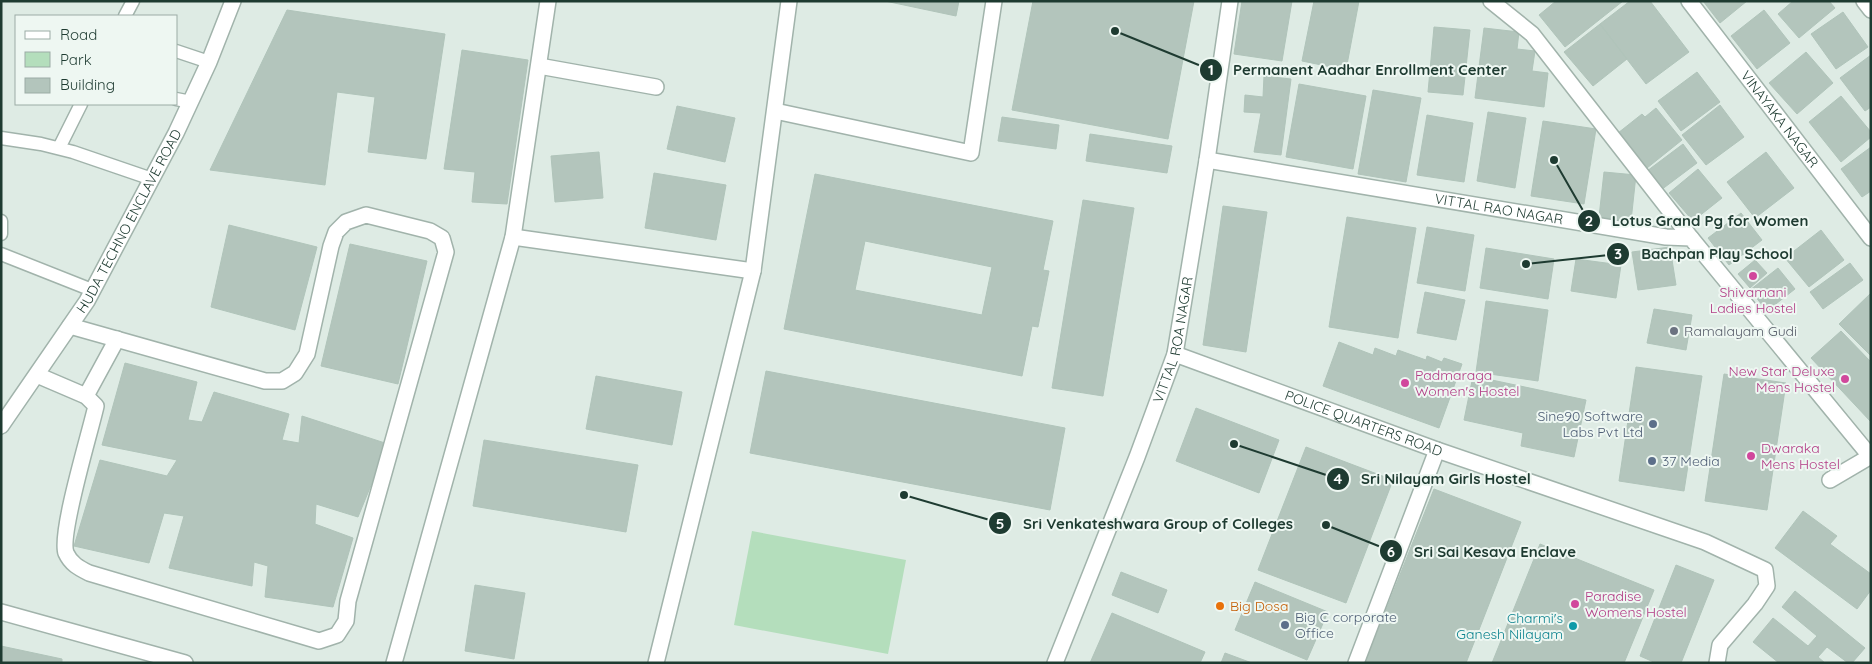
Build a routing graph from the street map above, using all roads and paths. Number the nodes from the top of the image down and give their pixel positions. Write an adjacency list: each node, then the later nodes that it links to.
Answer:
1 (133, 1): 11 (lane)
2 (233, 1): 13 (street, HUDA TECHNO ENCLAVE ROAD)
3 (548, 1): 14 (street)
4 (789, 1): 18 (street)
5 (994, 1): 18 (street)
6 (1230, 1): 21 (street, VITTAL ROA NAGAR)
7 (1491, 1): 26 (street)
8 (1689, 1): 27 (street, VINAYAKA NAGAR)
9 (1864, 1): 10 (street)
10 (1871, 10)
11 (126, 15)
12 (178, 52): 13 (lane)
13 (209, 62): 16 (street, HUDA TECHNO ENCLAVE ROAD)
14 (539, 66): 15 (street); 25 (street)
15 (656, 87)
16 (183, 101): 22 (street, HUDA TECHNO ENCLAVE ROAD)
17 (80, 105): 20 (lane)
18 (775, 111): 29 (street)
19 (1, 138): 20 (lane)
20 (59, 148): 22 (lane)
21 (1207, 160): 26 (street, VITTAL RAO NAGAR); 33 (street, VITTAL ROA NAGAR)
22 (152, 179): 30 (street, HUDA TECHNO ENCLAVE ROAD)
23 (1, 221): 24 (lane)
24 (1, 234)
25 (513, 237): 29 (street); 42 (street)
26 (1690, 238): 38 (street)
27 (1871, 238)
28 (1, 254): 30 (lane)
29 (753, 271): 43 (street)
30 (92, 290): 31 (street, HUDA TECHNO ENCLAVE ROAD)
31 (70, 326): 32 (street); 34 (street, HUDA TECHNO ENCLAVE ROAD)
32 (117, 339): 35 (street); 35 (street)
33 (1175, 354): 37 (street, POLICE QUARTERS ROAD); 44 (street, VITTAL ROA NAGAR)
34 (37, 375): 35 (street); 36 (street, HUDA TECHNO ENCLAVE ROAD)
35 (86, 396)
36 (1, 426)
37 (1437, 450): 45 (street); 46 (street, POLICE QUARTERS ROAD)
38 (1870, 456): 39 (street)
39 (1830, 480)
40 (1, 612): 41 (street)
41 (186, 663)
42 (394, 663)
43 (656, 663)
44 (1055, 663)
45 (1356, 663)
46 (1717, 663)

